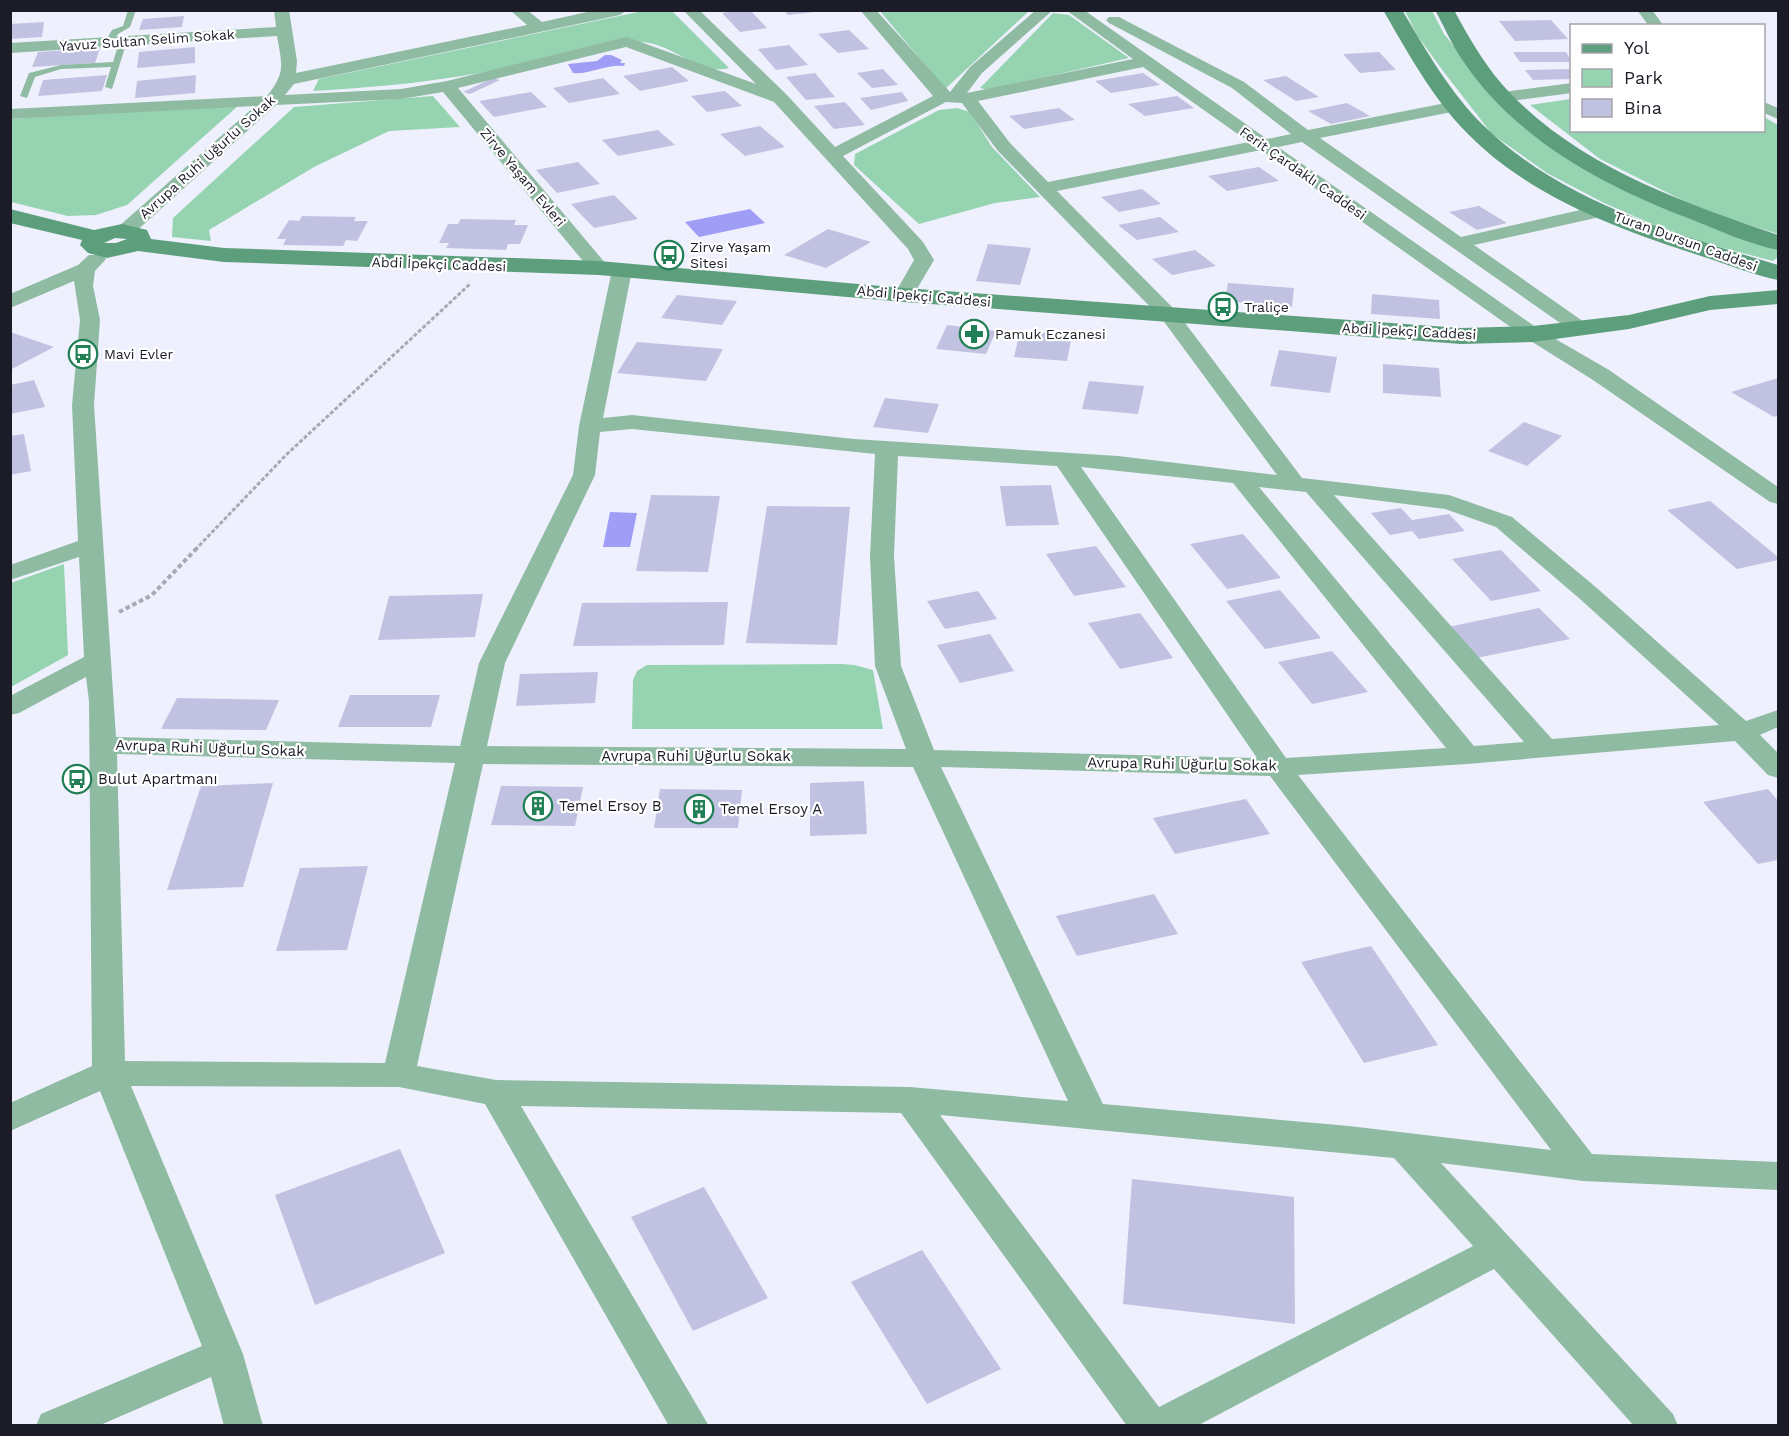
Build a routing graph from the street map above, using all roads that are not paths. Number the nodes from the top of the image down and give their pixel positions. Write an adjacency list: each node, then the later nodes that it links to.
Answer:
1 (132, 10): 16 (lane)
2 (280, 10): 15 (street)
3 (517, 10): 14 (street)
4 (620, 10): 14 (street)
5 (690, 10): 26 (street)
6 (867, 10): 27 (street)
7 (1046, 10): 27 (street)
8 (1074, 10): 18 (street, Ferit Çardaklı Caddesi)
9 (1097, 10): 33 (street)
10 (1444, 10): 25 (main road)
11 (1644, 10): 13 (street)
12 (1392, 11): 29 (main road, Turan Dursun Caddesi)
13 (1655, 24)
14 (539, 27): 20 (street)
15 (283, 31): 16 (street, Yavuz Sultan Selim Sokak); 20 (street)
16 (116, 41): 17 (street, Yavuz Sultan Selim Sokak); 19 (lane)
17 (10, 48)
18 (1148, 61): 27 (street); 34 (street, Ferit Çardaklı Caddesi)
19 (116, 64): 22 (lane); 24 (lane)
20 (288, 80): 28 (street, Avrupa Ruhi Uğurlu Sokak)
21 (447, 86): 26 (street); 28 (street); 45 (street, Zirve Yaşam Evleri)
22 (109, 87)
23 (1570, 87): 25 (street)
24 (24, 96)
25 (1502, 97): 41 (main road)
26 (780, 98): 35 (street)
27 (955, 98): 35 (street); 36 (street)
28 (273, 99): 31 (street); 39 (street, Avrupa Ruhi Uğurlu Sokak)
29 (1456, 106): 33 (street); 37 (main road, Turan Dursun Caddesi)
30 (1765, 107): 32 (street)
31 (10, 114)
32 (1779, 114)
33 (1305, 136): 34 (street); 40 (street)
34 (1263, 145): 36 (street); 54 (street, Ferit Çardaklı Caddesi)
35 (833, 155): 48 (street)
36 (1045, 188): 52 (street)
37 (1602, 211): 40 (street); 43 (main road, Turan Dursun Caddesi)
38 (10, 216): 42 (main road, Abdi İpekçi Caddesi)
39 (130, 238): 42 (main road, Abdi İpekçi Caddesi); 45 (main road, Abdi İpekçi Caddesi)
40 (1458, 243): 53 (street)
41 (1779, 243)
42 (101, 244): 44 (street)
43 (1699, 248): 46 (main road, Turan Dursun Caddesi); 47 (main road)
44 (85, 268): 50 (street); 61 (street, Avrupa Ruhi Uğurlu Sokak)
45 (610, 269): 48 (main road, Abdi İpekçi Caddesi); 55 (street)
46 (1778, 273): 47 (main road)
47 (1739, 288): 51 (main road)
48 (904, 295): 52 (main road, Abdi İpekçi Caddesi)
49 (1779, 297): 51 (main road)
50 (10, 302)
51 (1710, 303): 53 (main road, Abdi İpekçi Caddesi)
52 (1169, 315): 54 (main road, Abdi İpekçi Caddesi); 59 (street)
53 (1580, 328): 54 (main road, Abdi İpekçi Caddesi)
54 (1533, 334): 60 (street, Ferit Çardaklı Caddesi)
55 (590, 426): 56 (street); 69 (street)
56 (887, 448): 57 (street); 71 (street)
57 (1064, 460): 58 (street); 72 (street)
58 (1241, 479): 59 (street); 70 (street)
59 (1305, 486): 66 (street); 68 (street)
60 (1779, 497)
61 (90, 545): 62 (street); 63 (street, Avrupa Ruhi Uğurlu Sokak)
62 (12, 570)
63 (97, 660): 64 (street); 67 (street, Avrupa Ruhi Uğurlu Sokak)
64 (10, 707)
65 (1779, 718): 66 (street, Avrupa Ruhi Uğurlu Sokak)
66 (1742, 732): 68 (street, Avrupa Ruhi Uğurlu Sokak); 73 (street)
67 (103, 745): 69 (street, Avrupa Ruhi Uğurlu Sokak); 74 (street)
68 (1545, 748): 70 (street, Avrupa Ruhi Uğurlu Sokak)
69 (471, 755): 71 (street, Avrupa Ruhi Uğurlu Sokak); 75 (street)
70 (1467, 755): 72 (street, Avrupa Ruhi Uğurlu Sokak)
71 (923, 758): 72 (street, Avrupa Ruhi Uğurlu Sokak); 78 (street)
72 (1278, 767): 81 (street)
73 (1779, 769)
74 (109, 1073): 75 (street); 79 (street); 84 (street)
75 (399, 1075): 76 (street)
76 (496, 1093): 77 (street); 87 (street)
77 (910, 1100): 78 (street); 88 (street)
78 (1092, 1116): 80 (street)
79 (10, 1118)
80 (1404, 1146): 81 (street); 83 (street)
81 (1583, 1167): 82 (street)
82 (1779, 1176)
83 (1497, 1250): 89 (street); 90 (street)
84 (224, 1354): 85 (street); 86 (street)
85 (55, 1425)
86 (244, 1425)
87 (690, 1425)
88 (1150, 1425)
89 (1159, 1425)
90 (1659, 1425)

